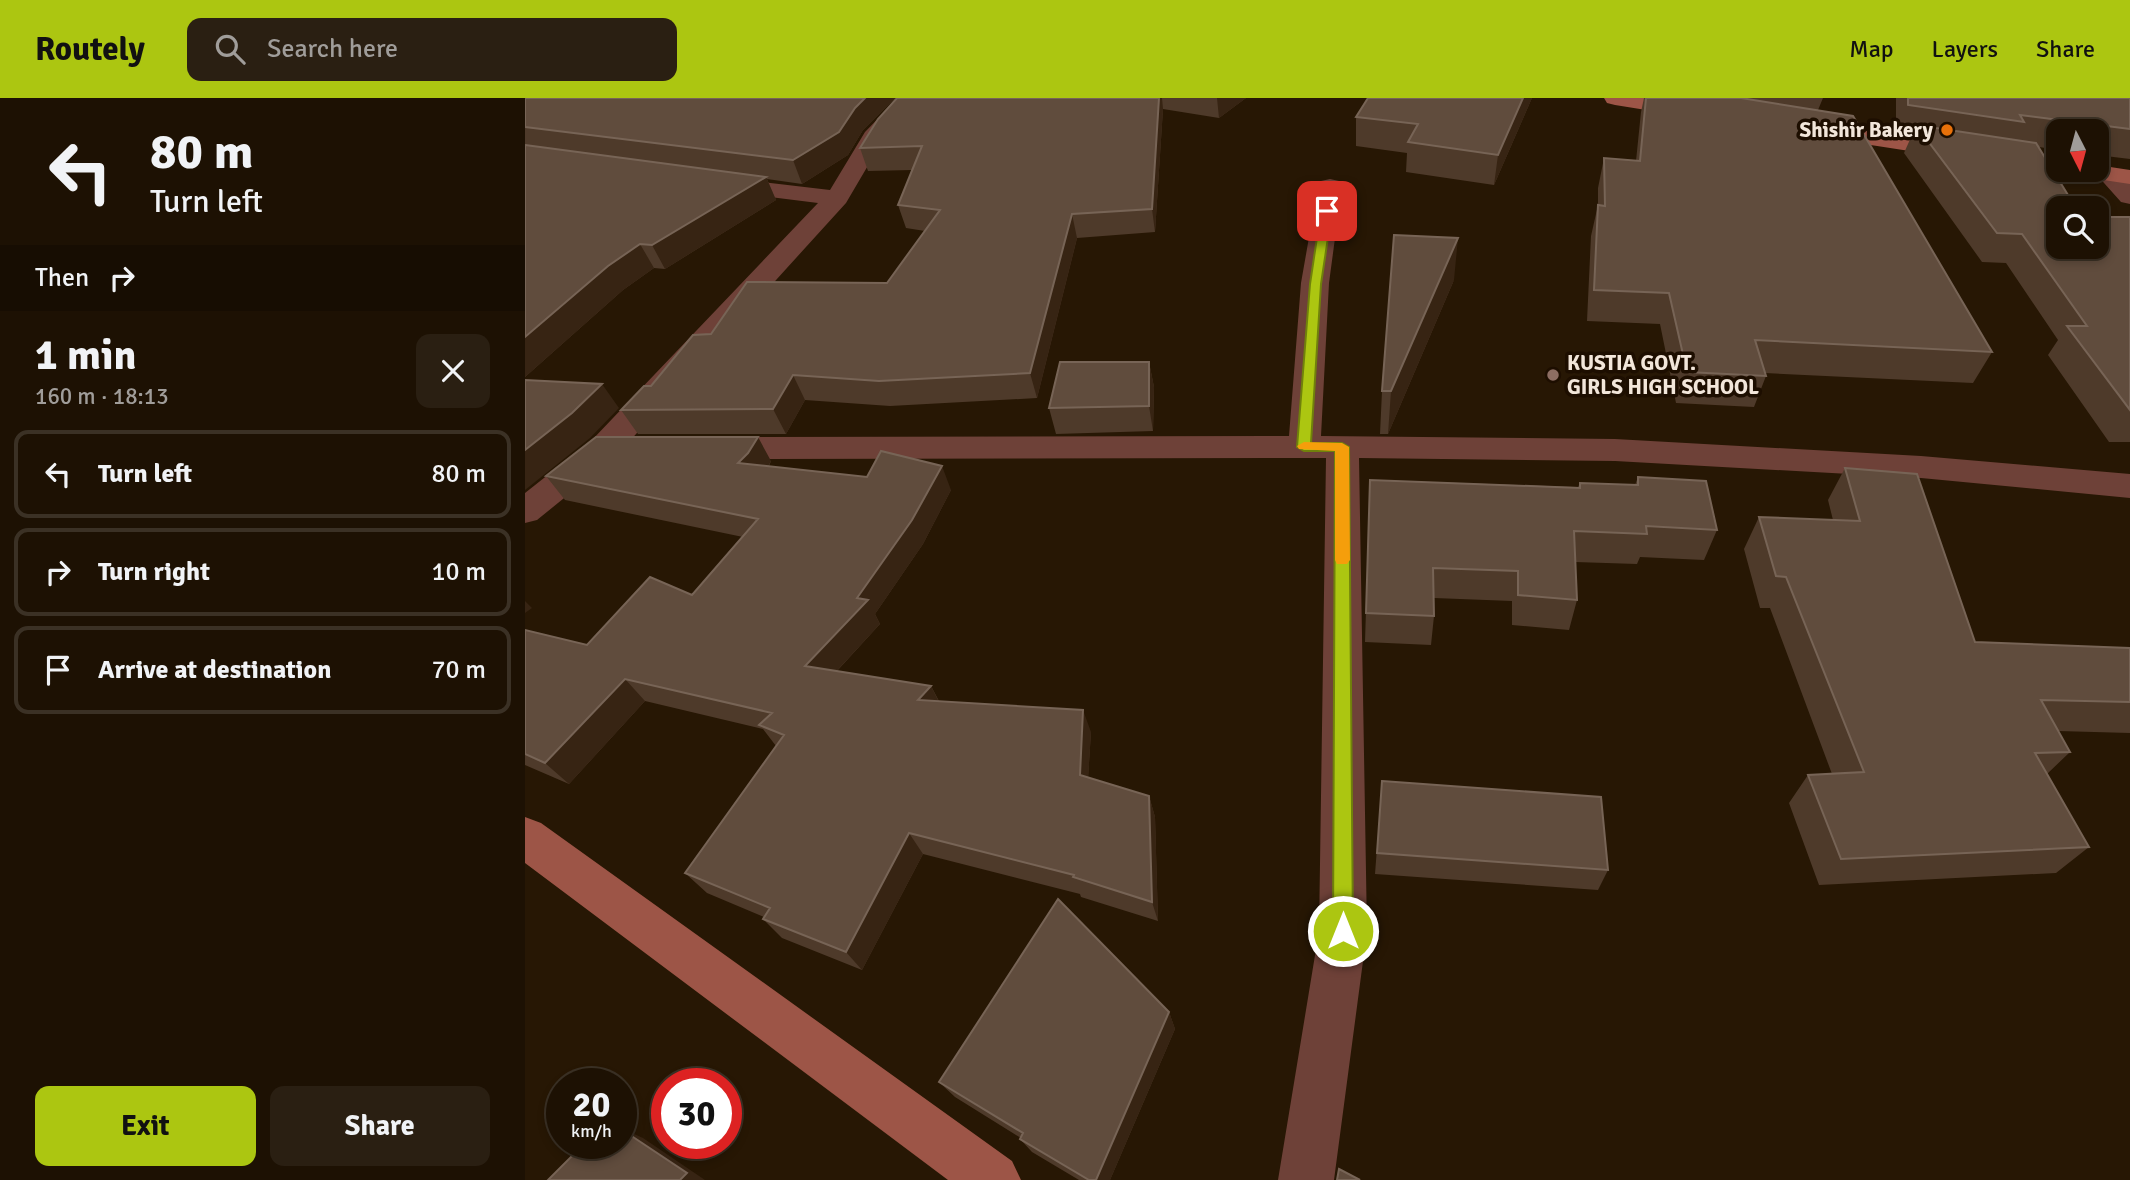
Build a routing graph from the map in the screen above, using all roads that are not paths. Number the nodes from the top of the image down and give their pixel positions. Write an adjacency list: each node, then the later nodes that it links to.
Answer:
1 (909, 98): 10 (street)
2 (1615, 98): 3 (main road)
3 (1720, 115)
4 (1786, 125): 5 (main road)
5 (2046, 165)
6 (2119, 176): 9 (street)
7 (701, 181): 10 (street)
8 (1330, 186): 11 (street)
9 (2130, 197)
10 (837, 198): 12 (street)
11 (1323, 447): 14 (street); 15 (street); 19 (street)
12 (604, 448): 13 (street); 16 (street)
13 (646, 448)
14 (688, 448)
15 (2130, 486)
16 (525, 511)
17 (525, 837): 18 (main road)
18 (993, 1180)
19 (1306, 1180)

